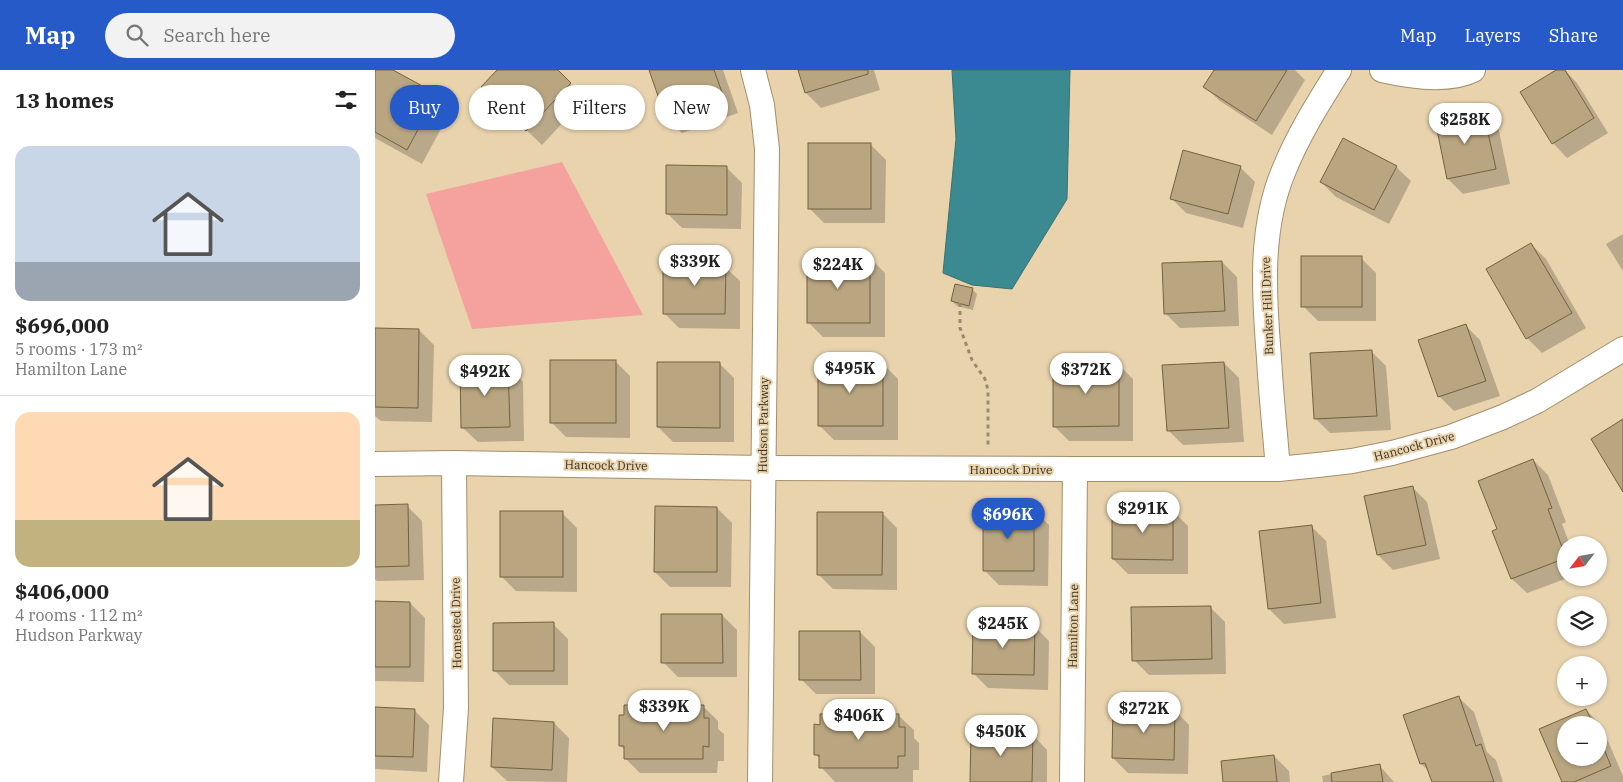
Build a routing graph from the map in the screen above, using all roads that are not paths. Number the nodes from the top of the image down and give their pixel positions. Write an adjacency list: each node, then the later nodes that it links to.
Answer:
1 (753, 70): 8 (street, Hudson Parkway)
2 (1339, 70): 10 (street, Bunker Hill Drive)
3 (1382, 70): 4 (street)
4 (1473, 70)
5 (1623, 349): 10 (street, Hancock Drive)
6 (454, 463): 7 (street, Hancock Drive); 8 (street, Hancock Drive); 11 (street, Homested Drive)
7 (375, 464)
8 (763, 468): 9 (street, Hancock Drive); 12 (street, Hudson Parkway)
9 (1075, 469): 10 (street, Hancock Drive); 13 (street, Hamilton Lane)
10 (1278, 469)
11 (451, 782)
12 (760, 782)
13 (1072, 782)

